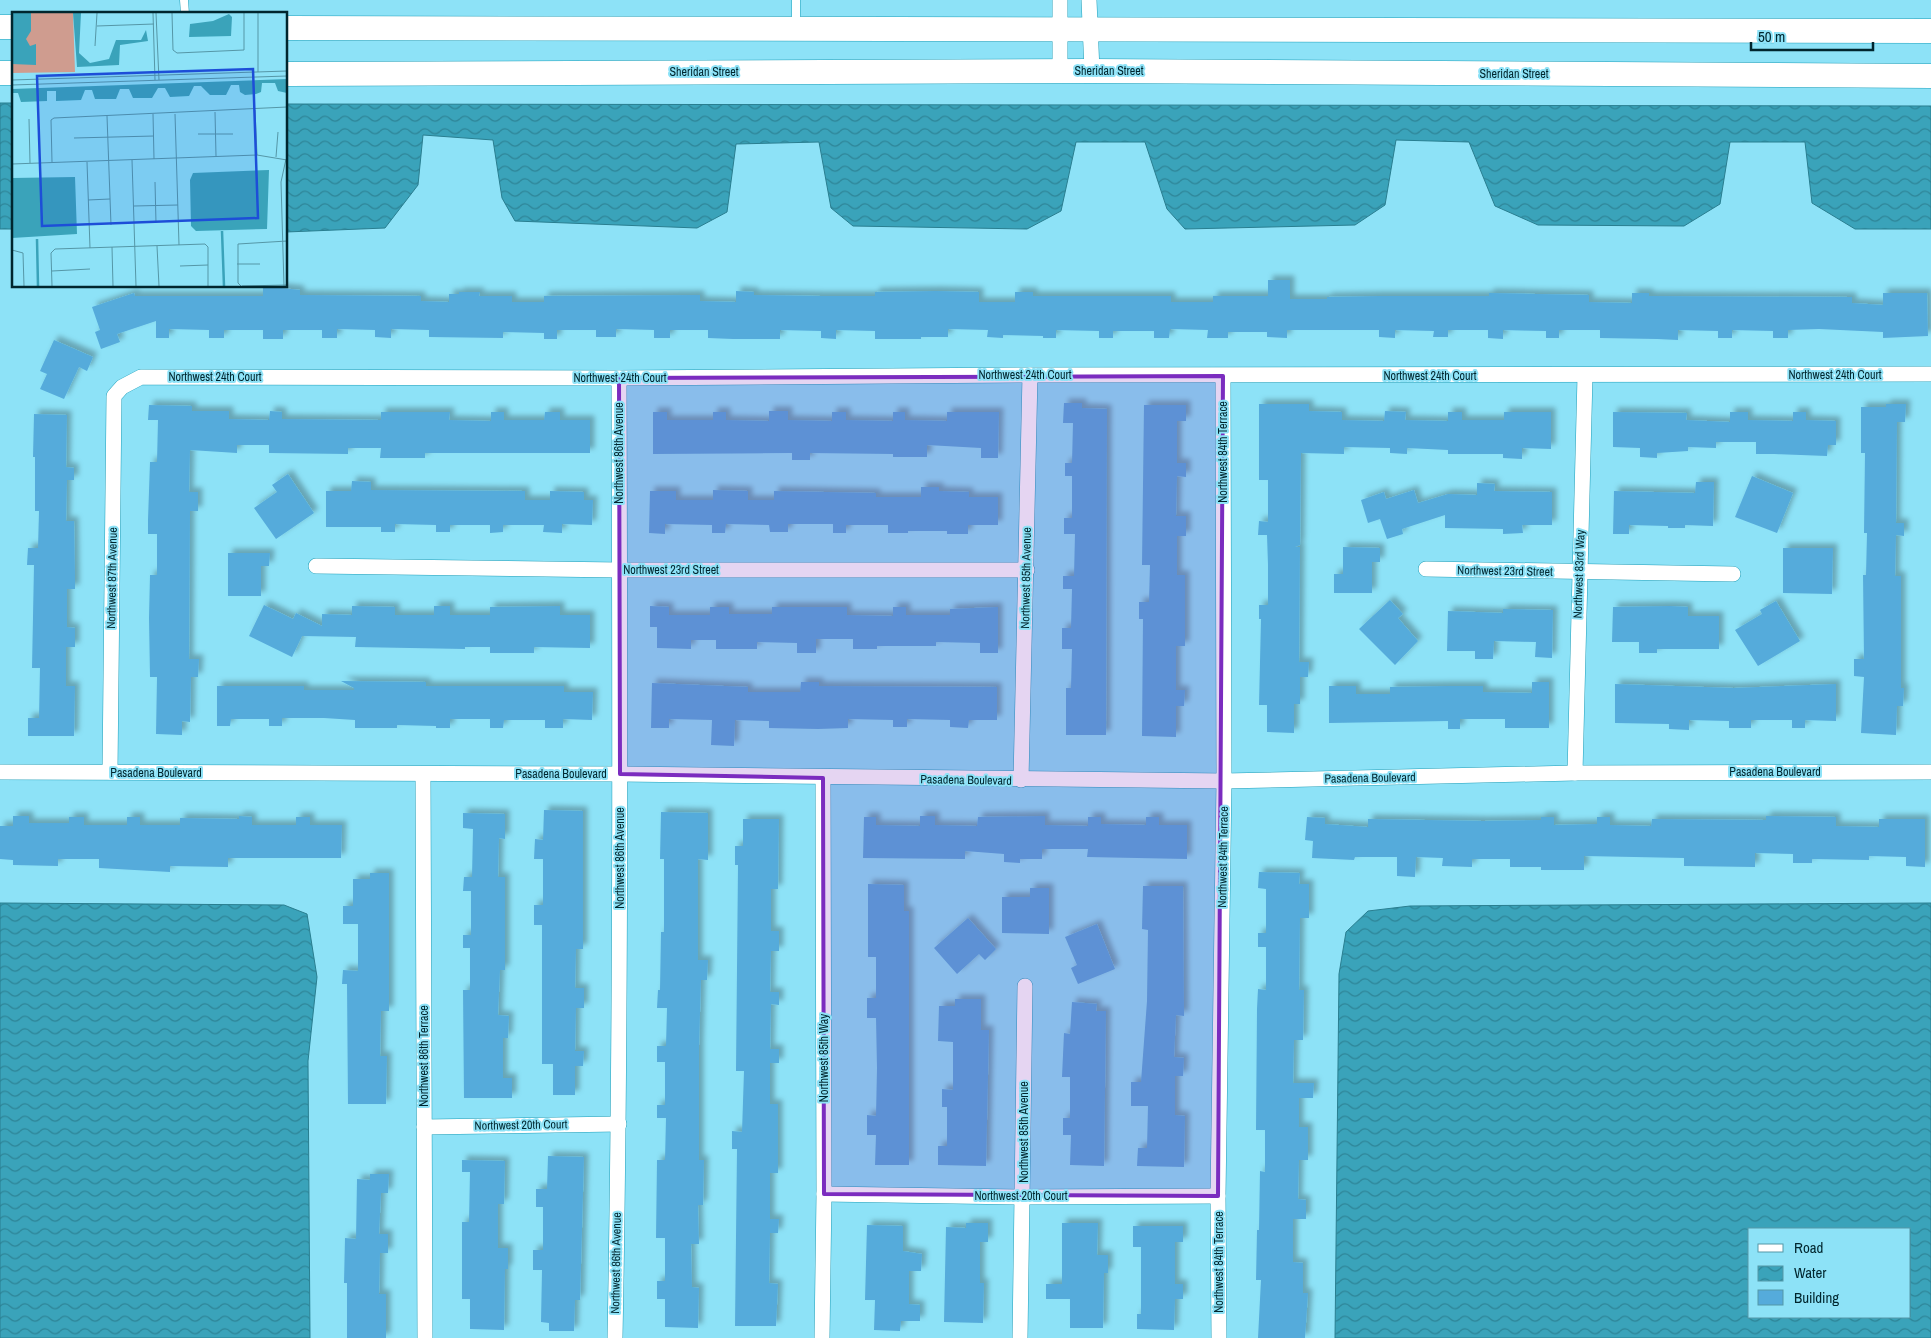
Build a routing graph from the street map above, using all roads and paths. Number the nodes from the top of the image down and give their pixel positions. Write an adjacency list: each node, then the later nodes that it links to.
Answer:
1 (796, 0): 5 (lane)
2 (1060, 0): 6 (street)
3 (1089, 0): 7 (street)
4 (288, 28): 5 (main road)
5 (796, 29): 6 (main road)
6 (1060, 30): 7 (main road); 10 (street)
7 (1090, 30): 8 (main road); 9 (street)
8 (1931, 30)
9 (1092, 71): 10 (main road, Sheridan Street); 12 (main road, Sheridan Street)
10 (1060, 72): 11 (main road, Sheridan Street)
11 (288, 74)
12 (1931, 76)
13 (1931, 374): 16 (street, Northwest 24th Court)
14 (1030, 375): 15 (street, Northwest 24th Court); 17 (street, Northwest 24th Court); 22 (street, Northwest 85th Avenue)
15 (1223, 376): 16 (street, Northwest 24th Court); 33 (street, Northwest 84th Terrace)
16 (1585, 376): 23 (street, Northwest 83rd Way)
17 (619, 378): 18 (street, Northwest 24th Court); 21 (street, Northwest 86th Avenue)
18 (122, 387): 26 (street, Northwest 87th Avenue)
19 (316, 566): 21 (street, Northwest 23rd Street)
20 (1426, 569): 23 (street, Northwest 23rd Street)
21 (620, 570): 22 (street, Northwest 23rd Street); 30 (street, Northwest 86th Avenue)
22 (1027, 570): 32 (street, Northwest 85th Avenue)
23 (1579, 572): 24 (street, Northwest 23rd Street); 28 (street, Northwest 83rd Way)
24 (1734, 574)
25 (0, 772): 26 (street, Pasadena Boulevard)
26 (110, 772): 29 (street, Pasadena Boulevard)
27 (1931, 772): 28 (street, Pasadena Boulevard)
28 (1575, 773): 33 (street, Pasadena Boulevard)
29 (423, 774): 30 (street, Pasadena Boulevard); 36 (street, Northwest 86th Terrace)
30 (620, 774): 31 (street, Pasadena Boulevard); 35 (street, Northwest 86th Avenue)
31 (823, 778): 32 (street, Pasadena Boulevard); 37 (street, Northwest 85th Way)
32 (1021, 780): 33 (street, Pasadena Boulevard)
33 (1224, 781): 38 (street, Northwest 84th Terrace)
34 (1025, 986): 39 (street, Northwest 85th Avenue)
35 (619, 1124): 36 (street, Northwest 20th Court); 41 (street, Northwest 86th Avenue)
36 (424, 1127): 40 (street, Northwest 86th Terrace)
37 (824, 1194): 39 (street, Northwest 20th Court); 42 (street, Northwest 85th Way)
38 (1218, 1196): 39 (street, Northwest 20th Court); 44 (street, Northwest 84th Terrace)
39 (1023, 1197): 43 (street, Northwest 85th Avenue)
40 (425, 1338)
41 (615, 1338)
42 (822, 1338)
43 (1020, 1338)
44 (1219, 1338)

